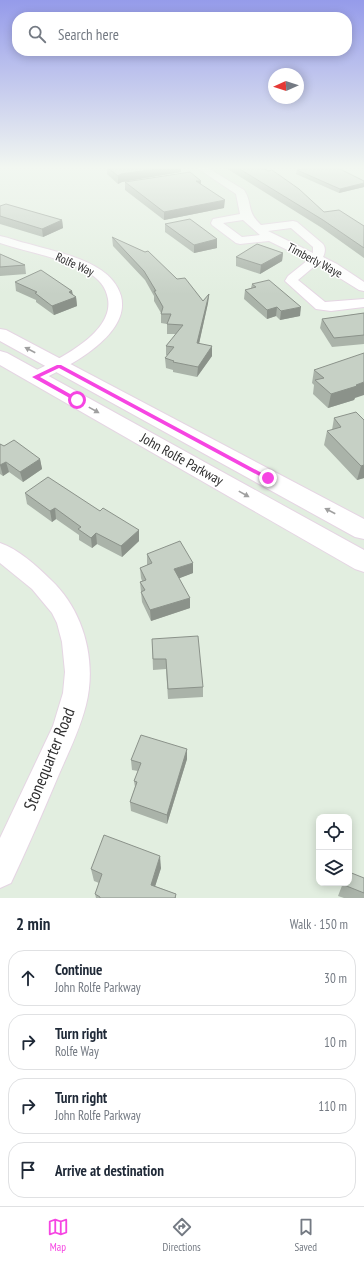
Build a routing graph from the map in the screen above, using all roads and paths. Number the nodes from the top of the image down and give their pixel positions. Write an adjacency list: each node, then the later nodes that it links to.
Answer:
1 (244, 210): 2 (street)
2 (246, 216): 3 (street, Timberly Waye); 4 (street)
3 (259, 229): 4 (street, Timberly Waye); 6 (street)
4 (272, 237): 6 (street, Timberly Waye)
5 (0, 239): 11 (street, Rolfe Way)
6 (316, 259): 7 (street, Timberly Waye); 8 (street)
7 (361, 283)
8 (364, 303)
9 (0, 334): 11 (main road, John Rolfe Parkway, one-way to 9)
10 (0, 357): 12 (main road, John Rolfe Parkway)
11 (59, 366): 12 (street, Rolfe Way); 13 (main road, John Rolfe Parkway, one-way to 11)
12 (35, 377): 15 (main road, John Rolfe Parkway, one-way to 15)
13 (364, 530)
14 (0, 551): 16 (street, Stonequarter Road)
15 (364, 562)
16 (0, 872)

